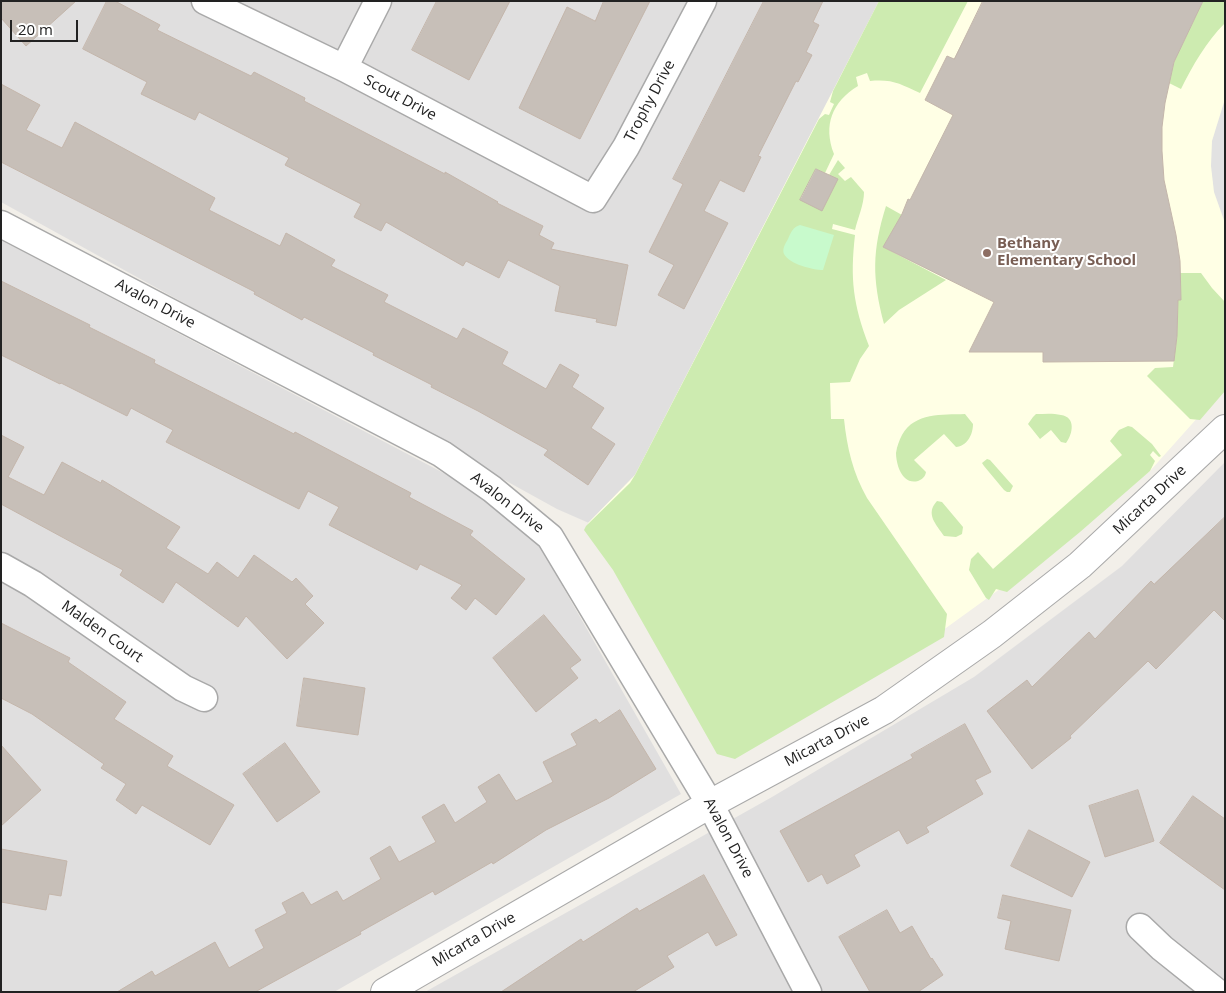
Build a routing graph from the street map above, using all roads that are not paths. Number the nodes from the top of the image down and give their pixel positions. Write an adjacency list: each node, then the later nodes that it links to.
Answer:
1 (205, 1): 4 (street, Scout Drive)
2 (378, 1): 4 (street)
3 (703, 1): 5 (street, Trophy Drive)
4 (344, 68): 5 (street, Scout Drive)
5 (593, 198)
6 (1, 224): 10 (street, Avalon Drive)
7 (1225, 429): 10 (street, Micarta Drive)
8 (1, 566): 9 (street, Malden Court)
9 (204, 698)
10 (710, 804): 12 (street, Micarta Drive); 13 (street, Avalon Drive)
11 (1140, 927): 14 (street)
12 (385, 992)
13 (808, 992)
14 (1217, 992)

